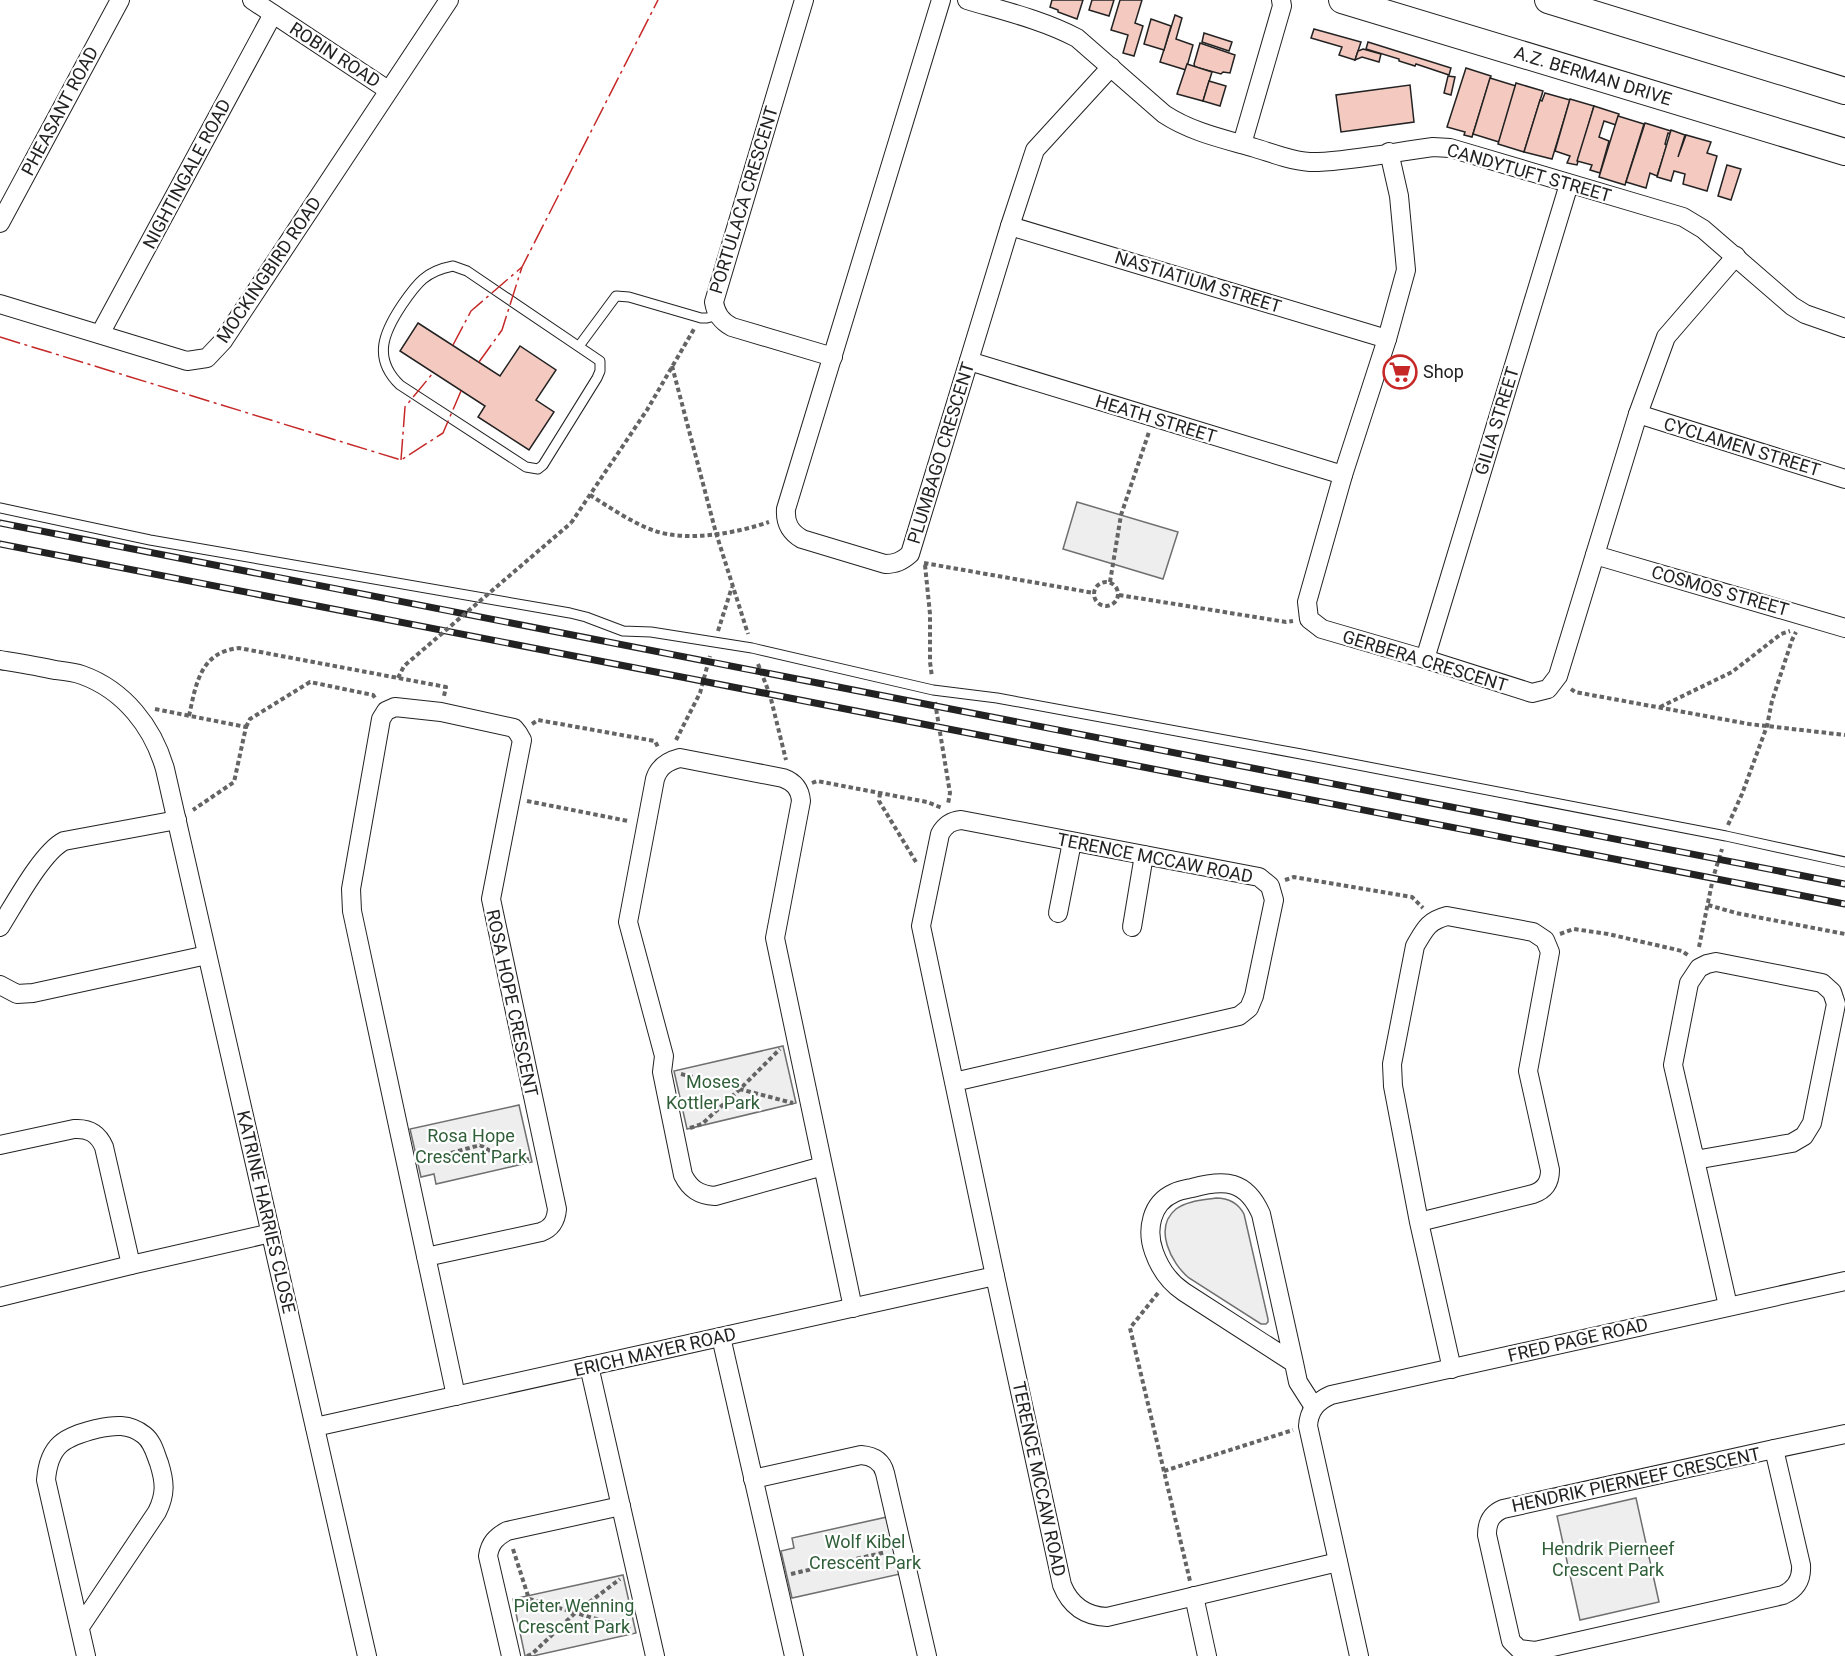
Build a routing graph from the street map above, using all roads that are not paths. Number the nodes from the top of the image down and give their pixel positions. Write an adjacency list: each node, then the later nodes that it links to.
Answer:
1 (120, 0): 18 (street, PHEASANT ROAD)
2 (252, 0): 10 (street, ROBIN ROAD)
3 (449, 0): 12 (street, MOCKINGBIRD ROAD)
4 (804, 0): 22 (street, PORTULACA CRESCENT)
5 (942, 0): 27 (street)
6 (967, 0): 11 (street, CANDYTUFT STREET)
7 (1342, 0): 15 (main road, A.Z. BERMAN DRIVE)
8 (1548, 0): 13 (main road)
9 (1285, 2): 14 (street)
10 (273, 14): 12 (street, ROBIN ROAD); 24 (street, NIGHTINGALE ROAD)
11 (1111, 67): 14 (street, CANDYTUFT STREET); 19 (street, PLUMBAGO CRESCENT)
12 (388, 90): 24 (street, MOCKINGBIRD ROAD)
13 (1845, 91)
14 (1242, 144): 16 (street, CANDYTUFT STREET)
15 (1845, 152)
16 (1389, 153): 17 (street, CANDYTUFT STREET); 25 (street, GERBERA CRESCENT)
17 (1569, 184): 20 (street, CANDYTUFT STREET); 35 (street, GILIA STREET)
18 (0, 222)
19 (1010, 226): 25 (street, NASTIATIUM STREET); 28 (street, PLUMBAGO CRESCENT)
20 (1736, 256): 23 (street, CANDYTUFT STREET); 29 (street)
21 (0, 304): 24 (street, MOCKINGBIRD ROAD)
22 (709, 317): 26 (lane); 27 (street, PORTULACA CRESCENT)
23 (1845, 328)
24 (100, 334)
25 (1387, 339): 30 (street, GERBERA CRESCENT)
26 (579, 346): 26 (lane)
27 (833, 357): 28 (street, PLUMBAGO CRESCENT)
28 (969, 361): 30 (street, HEATH STREET)
29 (1638, 414): 31 (street, CYCLAMEN STREET); 33 (street)
30 (1343, 476): 35 (street, GERBERA CRESCENT)
31 (1845, 479)
32 (0, 508): 40 (lane)
33 (1595, 555): 34 (street, COSMOS STREET); 35 (street, GERBERA CRESCENT)
34 (1845, 628)
35 (1425, 659)
36 (0, 660): 37 (street, KATRINE HARRIES CLOSE)
37 (182, 817): 42 (street); 44 (street, KATRINE HARRIES CLOSE)
38 (1072, 842): 39 (street, TERENCE MCCAW ROAD); 41 (street); 46 (street, TERENCE MCCAW ROAD)
39 (1144, 855): 43 (street); 46 (street, TERENCE MCCAW ROAD)
40 (1845, 862)
41 (1058, 913)
42 (0, 927)
43 (1132, 927)
44 (207, 955): 45 (street); 51 (street, KATRINE HARRIES CLOSE)
45 (0, 985)
46 (954, 1082): 54 (street, TERENCE MCCAW ROAD)
47 (0, 1145): 53 (street)
48 (1695, 1160): 48 (street); 57 (street)
49 (824, 1166): 49 (street); 58 (street)
50 (1419, 1222): 50 (street); 62 (street)
51 (271, 1233): 53 (street); 65 (street, KATRINE HARRIES CLOSE)
52 (426, 1257): 52 (street, ROSA HOPE CRESCENT); 63 (street)
53 (131, 1264): 56 (street)
54 (994, 1276): 58 (street, ERICH MAYER ROAD); 71 (street, TERENCE MCCAW ROAD)
55 (1845, 1281): 57 (street, FRED PAGE ROAD)
56 (0, 1297)
57 (1728, 1306): 62 (street, FRED PAGE ROAD)
58 (853, 1308): 59 (street, ERICH MAYER ROAD)
59 (721, 1337): 61 (street, ERICH MAYER ROAD); 68 (street)
60 (1294, 1363): 60 (street); 64 (street)
61 (589, 1366): 63 (street, ERICH MAYER ROAD); 69 (street)
62 (1452, 1369): 64 (street, FRED PAGE ROAD)
63 (456, 1396): 65 (street, ERICH MAYER ROAD)
64 (1314, 1407): 70 (street)
65 (315, 1427): 74 (street, KATRINE HARRIES CLOSE)
66 (1845, 1434): 67 (street, HENDRIK PIERNEEF CRESCENT)
67 (1774, 1449): 67 (street, HENDRIK PIERNEEF CRESCENT)
68 (753, 1479): 77 (street); 78 (street)
69 (621, 1506): 75 (street); 76 (street)
70 (1338, 1562): 71 (street, TERENCE MCCAW ROAD); 80 (street)
71 (1194, 1596): 79 (street)
72 (80, 1627): 72 (street); 73 (street)
73 (86, 1656)
74 (367, 1656)
75 (511, 1656)
76 (655, 1656)
77 (794, 1656)
78 (927, 1656)
79 (1207, 1656)
80 (1359, 1656)

